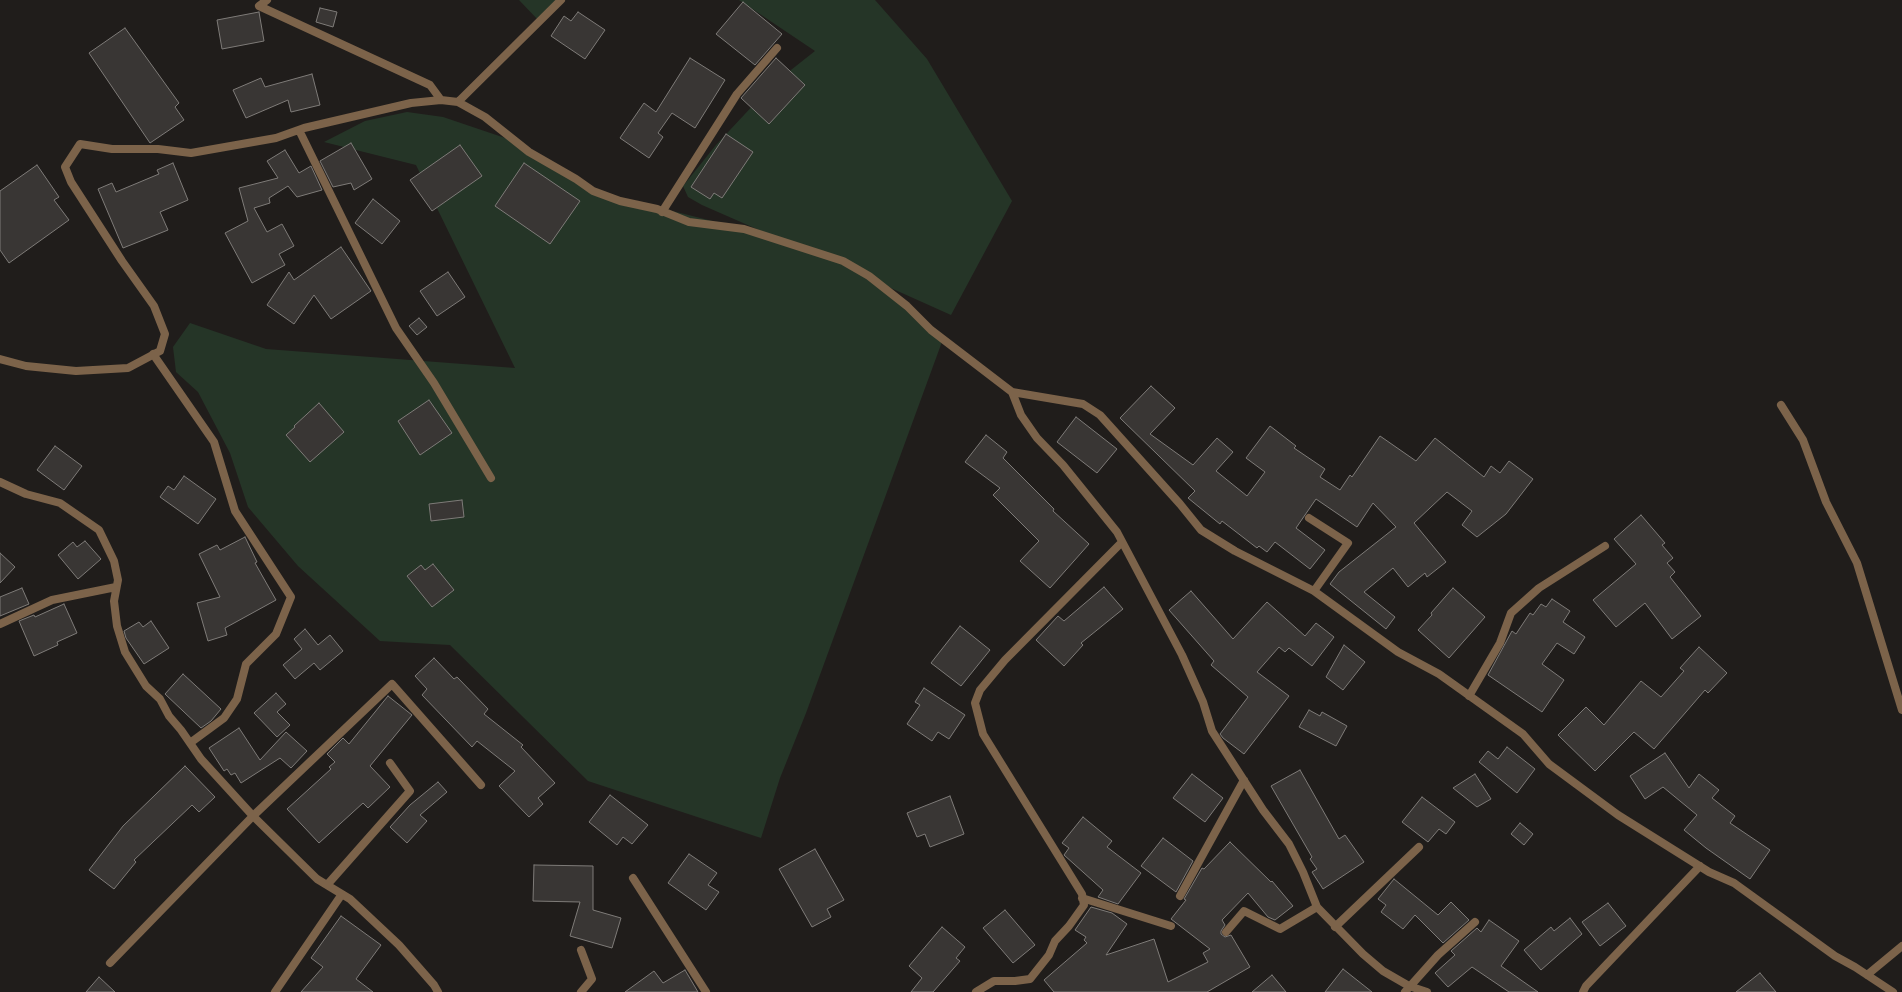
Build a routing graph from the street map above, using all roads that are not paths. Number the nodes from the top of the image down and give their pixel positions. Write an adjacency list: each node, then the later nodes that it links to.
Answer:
1 (267, 0): 4 (street)
2 (560, 0): 5 (street)
3 (777, 48): 7 (street)
4 (441, 100): 5 (street); 6 (street)
5 (458, 102): 7 (street)
6 (299, 130): 8 (street); 12 (street)
7 (662, 212): 10 (street)
8 (153, 354): 9 (street); 22 (street)
9 (0, 359)
10 (1012, 392): 15 (street); 18 (street)
11 (1781, 404): 21 (street)
12 (491, 478)
13 (0, 482): 17 (street)
14 (1309, 518): 18 (street)
15 (1122, 542): 24 (street); 33 (street)
16 (1605, 546): 20 (street)
17 (116, 587): 19 (street); 22 (street)
18 (1314, 591): 20 (street)
19 (0, 624)
20 (1469, 696): 28 (street)
21 (1902, 710)
22 (190, 743): 26 (street)
23 (390, 763): 30 (street)
24 (1244, 780): 32 (street); 34 (street)
25 (481, 785): 26 (street)
26 (253, 816): 30 (street); 41 (street)
27 (1419, 847): 37 (street)
28 (1700, 866): 42 (street); 50 (street)
29 (633, 878): 47 (street)
30 (327, 885): 31 (street)
31 (342, 894): 44 (street); 45 (street)
32 (1180, 896)
33 (1082, 898): 36 (street); 48 (street)
34 (1317, 907): 37 (street); 38 (street)
35 (1475, 922): 43 (street)
36 (1171, 926)
37 (1335, 927): 43 (street)
38 (1226, 932)
39 (1902, 946): 42 (street)
40 (581, 950): 46 (street)
41 (110, 963)
42 (1866, 975): 51 (street)
43 (1407, 989): 49 (street)
44 (275, 992)
45 (438, 992)
46 (581, 992)
47 (706, 992)
48 (976, 992)
49 (1427, 992)
50 (1583, 992)
51 (1893, 992)

